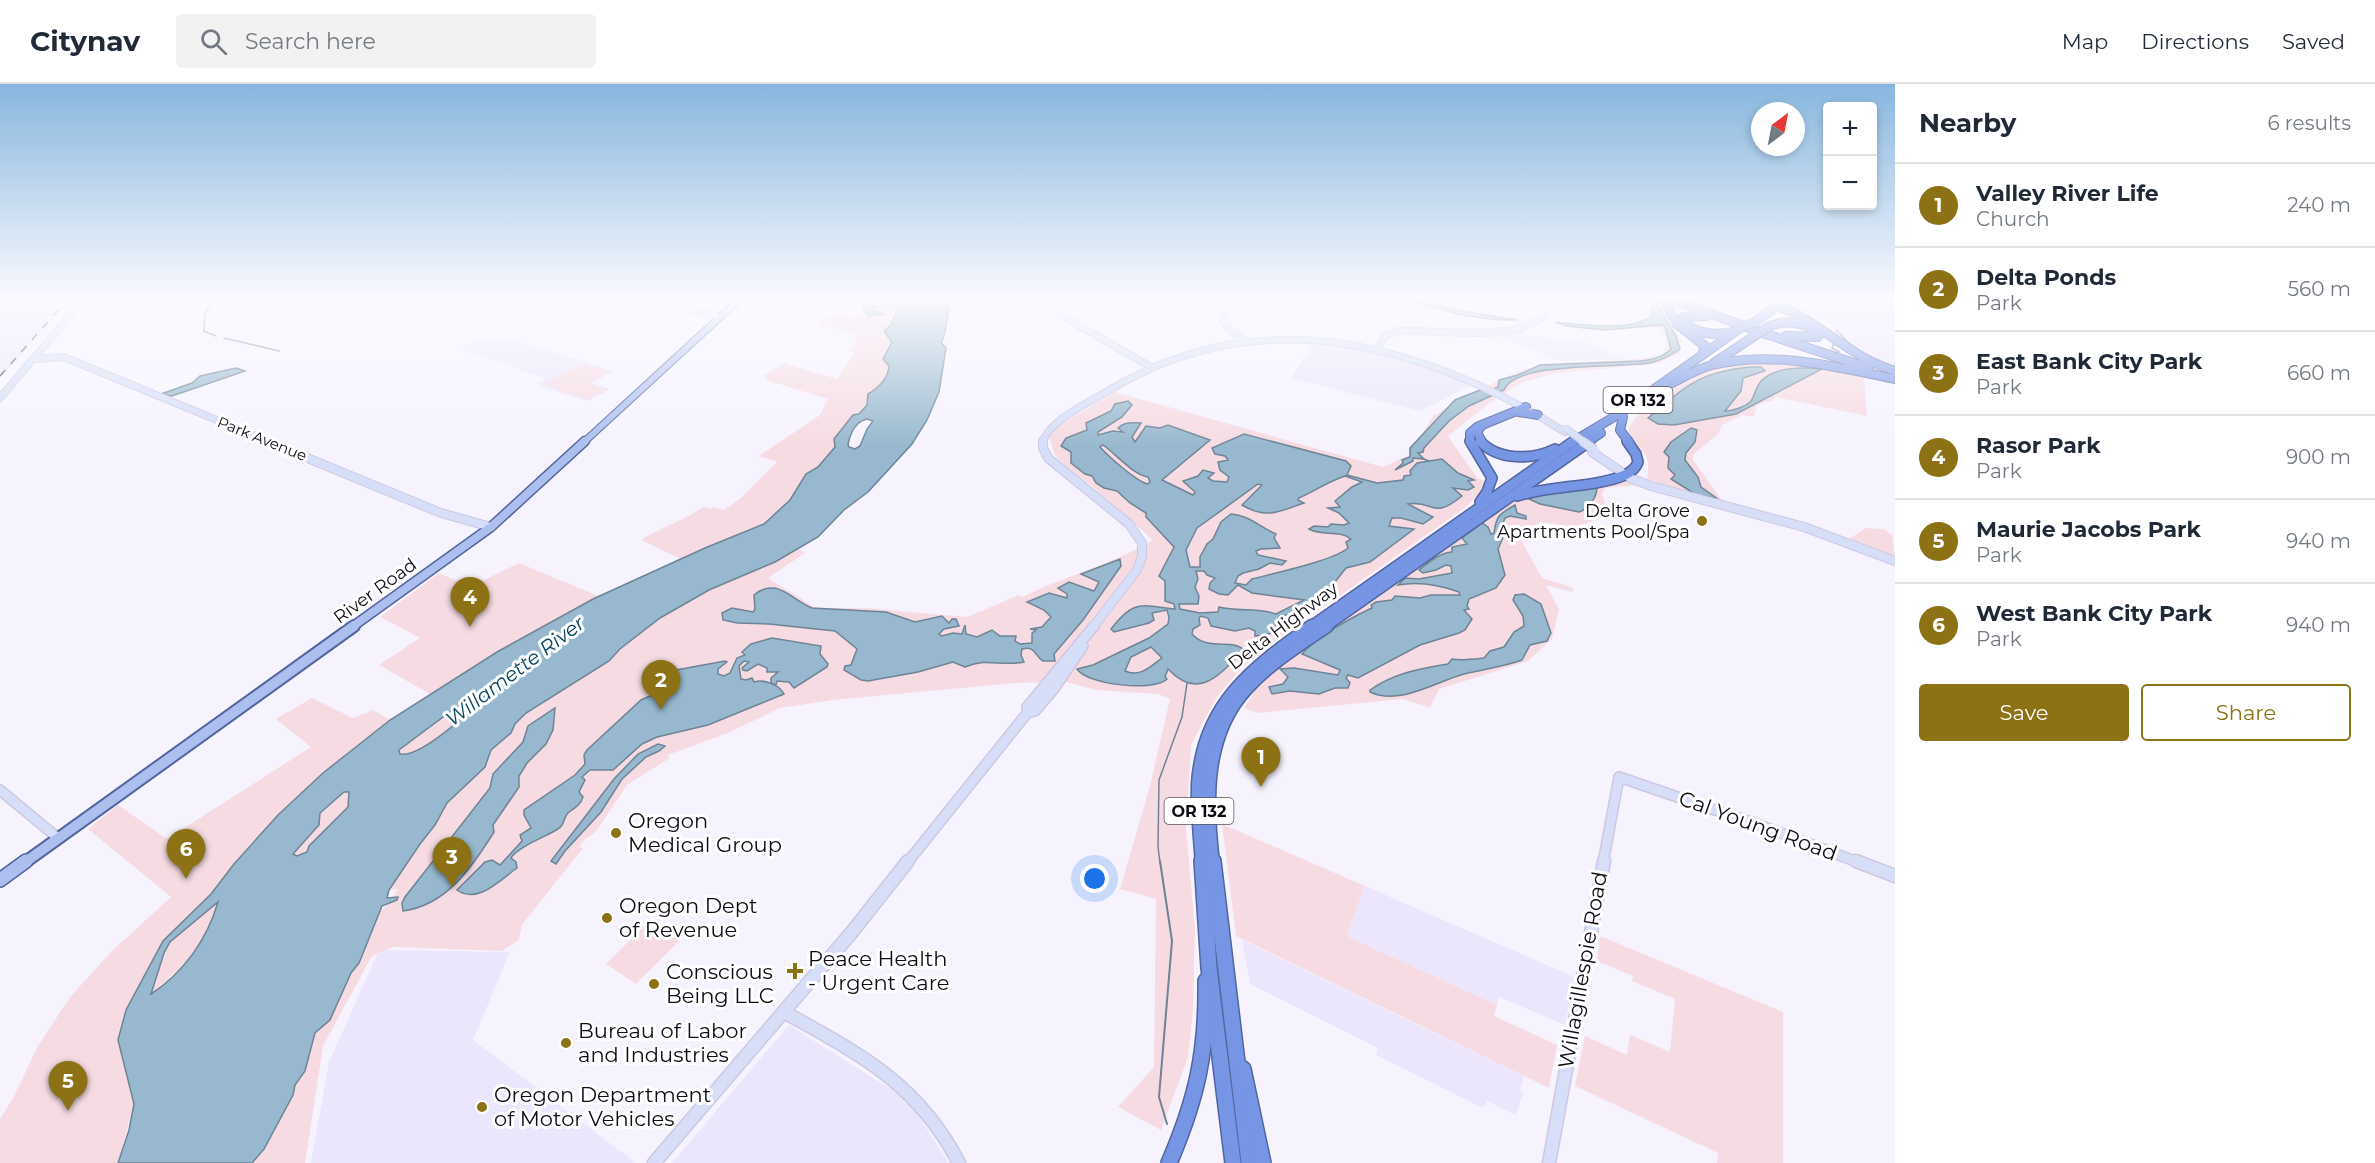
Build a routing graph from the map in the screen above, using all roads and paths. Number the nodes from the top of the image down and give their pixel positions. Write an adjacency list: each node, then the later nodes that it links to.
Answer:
1 (44, 347): 15 (main road)
2 (686, 347): 32 (main road, River Road)
3 (1117, 347): 16 (main road)
4 (1217, 347): 16 (main road)
5 (1357, 347): 13 (main road)
6 (1378, 347): 13 (main road)
7 (1705, 347): 14 (highway)
8 (1716, 347): 14 (highway, Delta Highway / OR 132)
9 (1716, 347): 19 (highway, Delta Highway / OR 132)
10 (1737, 347): 17 (highway, bridge)
11 (1809, 347): 18 (highway)
12 (1847, 347): 18 (highway)
13 (1376, 350): 21 (main road)
14 (1702, 355): 27 (highway, Delta Highway / OR 132)
15 (34, 359): 20 (main road); 32 (main road, Park Avenue)
16 (1151, 367): 40 (main road)
17 (1708, 367): 18 (highway); 19 (highway)
18 (1895, 375)
19 (1658, 390): 24 (highway, Delta Highway / OR 132)
20 (0, 399)
21 (1526, 406): 22 (highway); 23 (main road); 26 (main road)
22 (1513, 412): 23 (highway); 25 (highway)
23 (1538, 415): 26 (main road)
24 (1623, 417): 28 (highway); 30 (highway, Delta Highway / OR 132)
25 (1482, 425): 27 (highway); 31 (highway)
26 (1565, 430): 28 (main road, bridge)
27 (1572, 442): 31 (highway, Delta Highway / OR 132)
28 (1627, 474): 29 (street); 30 (highway)
29 (1681, 495): 33 (main road)
30 (1506, 500): 41 (highway, Delta Highway / OR 132)
31 (1468, 516): 39 (highway, Delta Highway / OR 132)
32 (490, 527): 36 (main road, River Road)
33 (1895, 561)
34 (1619, 777): 37 (main road, Cal Young Road); 48 (main road, Willagillespie Road)
35 (0, 790): 36 (main road)
36 (58, 838): 38 (main road, River Road)
37 (1895, 876)
38 (0, 880)
39 (1202, 896): 44 (highway); 45 (highway, Delta Highway / OR 132)
40 (784, 1012): 42 (main road); 43 (main road)
41 (1230, 1015): 46 (highway, Delta Highway / OR 132); 47 (highway)
42 (654, 1163)
43 (959, 1163)
44 (1169, 1163)
45 (1233, 1163)
46 (1249, 1163)
47 (1263, 1163)
48 (1549, 1163)

